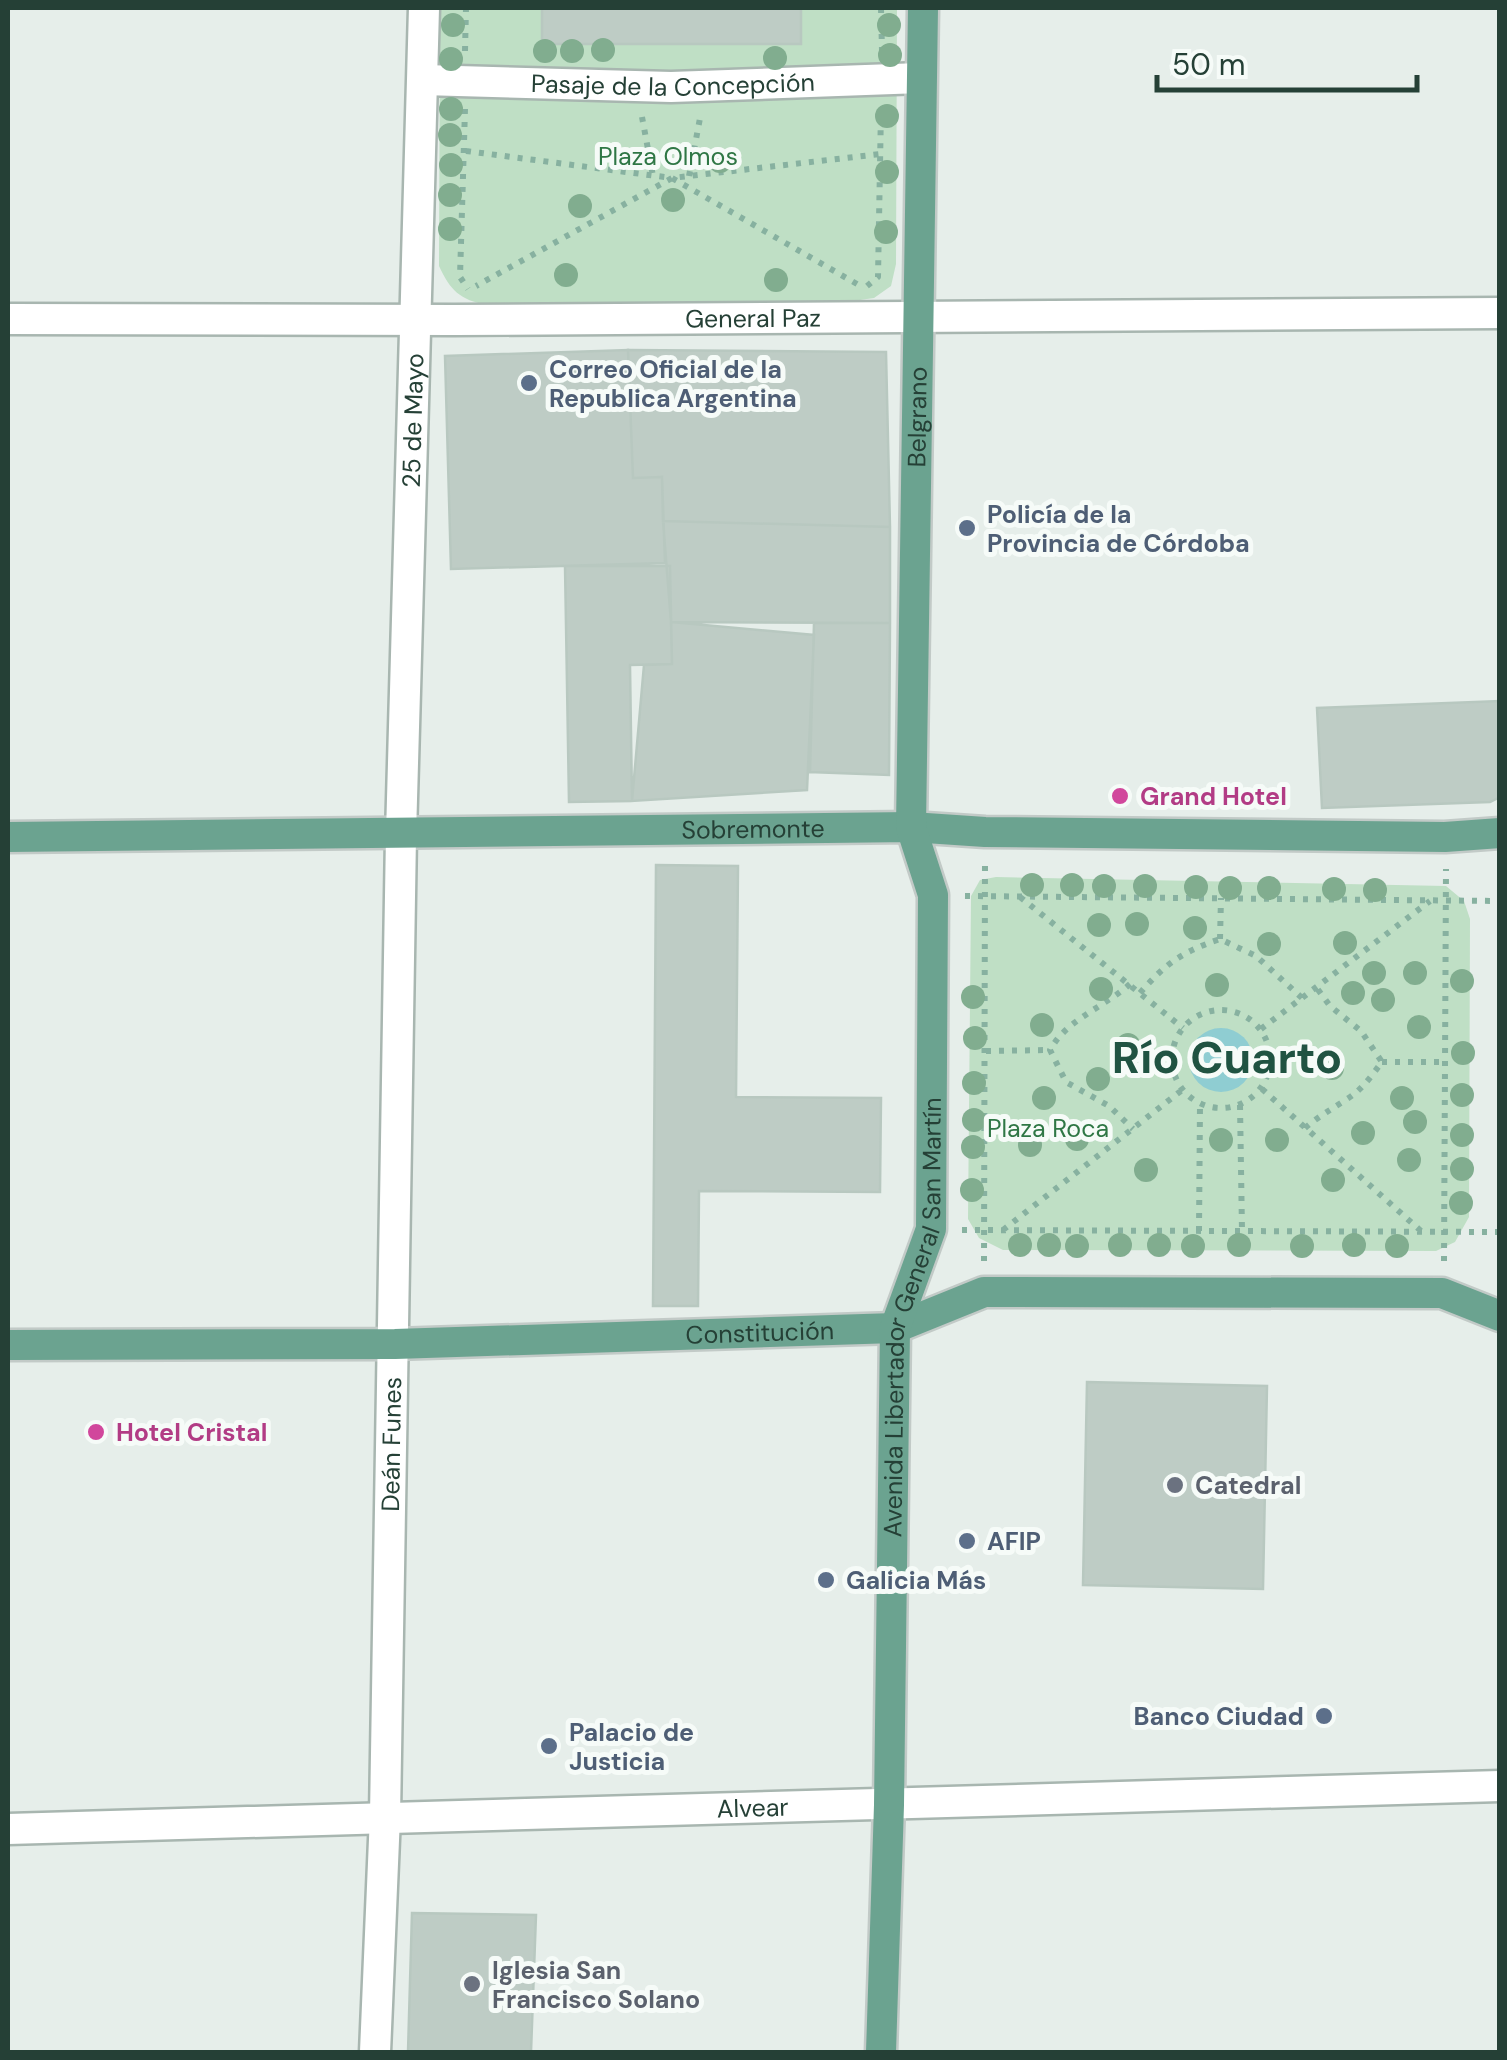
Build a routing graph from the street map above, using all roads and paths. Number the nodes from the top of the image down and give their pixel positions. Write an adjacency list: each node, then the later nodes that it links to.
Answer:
1 (424, 8): 7 (street, 25 de Mayo)
2 (466, 8): 8 (path)
3 (882, 8): 6 (path)
4 (922, 8): 5 (main road, Belgrano)
5 (921, 78): 6 (street, Pasaje de la Concepción); 20 (main road, Belgrano)
6 (882, 79): 10 (street, Pasaje de la Concepción); 12 (path)
7 (422, 80): 8 (street, Pasaje de la Concepción); 22 (street, 25 de Mayo)
8 (465, 82): 9 (street, Pasaje de la Concepción); 11 (path)
9 (636, 86): 10 (street, Pasaje de la Concepción); 13 (path)
10 (706, 86): 14 (path)
11 (466, 151): 13 (path); 16 (path)
12 (880, 154): 14 (path); 18 (path)
13 (653, 176): 15 (path)
14 (689, 176): 15 (path)
15 (672, 178): 16 (path); 18 (path)
16 (469, 290): 17 (path); 23 (path)
17 (486, 297)
18 (860, 299): 20 (street, General Paz); 23 (street, General Paz)
19 (1500, 312): 20 (street, General Paz)
20 (916, 315): 24 (main road, Belgrano)
21 (8, 320): 22 (street, General Paz)
22 (417, 320): 23 (street, General Paz); 27 (street, 25 de Mayo)
23 (454, 320)
24 (911, 827): 25 (main road, Sobremonte); 27 (main road, Sobremonte); 30 (main road, Avenida Libertador General San Martín)
25 (984, 832): 29 (main road, Sobremonte); 31 (path)
26 (1500, 833): 29 (main road, Sobremonte)
27 (401, 835): 28 (main road, Sobremonte); 66 (street, Deán Funes)
28 (8, 837)
29 (1445, 837): 35 (path)
30 (934, 895): 31 (path); 54 (main road, Avenida Libertador General San Martín)
31 (986, 896): 32 (path); 45 (path)
32 (1020, 896): 33 (path); 38 (path)
33 (1221, 898): 34 (path); 37 (path)
34 (1430, 900): 35 (path); 39 (path)
35 (1447, 900): 36 (path); 47 (path)
36 (1500, 901)
37 (1220, 939): 40 (path); 41 (path)
38 (1130, 984): 40 (path); 44 (path)
39 (1316, 987): 41 (path); 46 (path)
40 (1140, 993): 42 (path)
41 (1302, 998): 43 (path)
42 (1183, 1028): 43 (path); 49 (path)
43 (1261, 1029): 48 (path)
44 (1050, 1050): 45 (path); 52 (path)
45 (986, 1051): 55 (path)
46 (1382, 1062): 47 (path); 53 (path)
47 (1445, 1062): 60 (path)
48 (1262, 1089): 51 (path); 53 (path)
49 (1182, 1090): 50 (path); 52 (path)
50 (1200, 1104): 51 (path); 57 (path)
51 (1240, 1105): 58 (path)
52 (1133, 1128): 56 (path)
53 (1305, 1128): 59 (path)
54 (931, 1230): 55 (path); 65 (main road, Avenida Libertador General San Martín)
55 (985, 1230): 56 (path); 62 (path)
56 (1003, 1230): 57 (path)
57 (1199, 1230): 58 (path)
58 (1242, 1231): 59 (path)
59 (1422, 1232): 60 (path)
60 (1444, 1232): 61 (path); 63 (path)
61 (1500, 1232)
62 (984, 1292): 63 (main road, Constitución); 65 (main road, Constitución)
63 (1442, 1293): 64 (main road, Constitución)
64 (1500, 1316)
65 (895, 1328): 66 (main road, Constitución); 69 (main road, Avenida Libertador General San Martín)
66 (395, 1344): 67 (main road, Constitución); 70 (street, Deán Funes)
67 (8, 1345)
68 (1500, 1786): 69 (street, Alvear)
69 (889, 1805): 70 (street, Alvear); 73 (main road, Avenida Libertador General San Martín)
70 (385, 1816): 71 (street, Alvear); 72 (street, Deán Funes)
71 (8, 1829)
72 (375, 2052)
73 (880, 2052)

